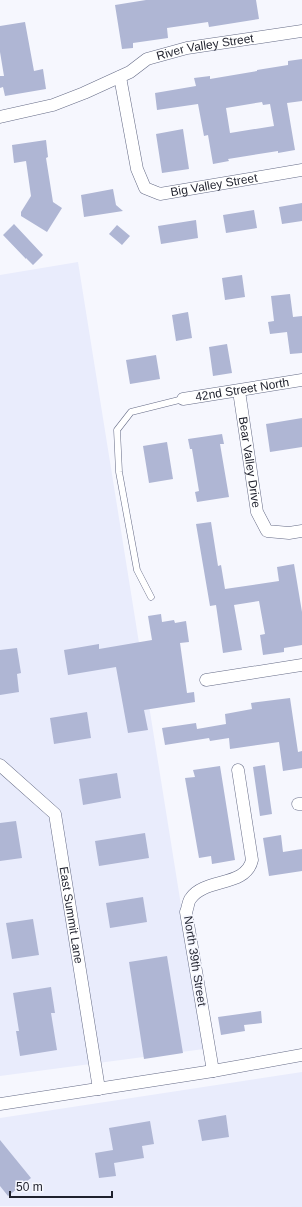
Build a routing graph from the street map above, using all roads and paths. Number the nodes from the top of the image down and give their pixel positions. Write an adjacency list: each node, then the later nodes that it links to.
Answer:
1 (302, 31): 2 (street, River Valley Street)
2 (120, 77): 3 (street, River Valley Street); 4 (street, Big Valley Street)
3 (0, 117)
4 (302, 170)
5 (302, 380): 6 (street, 42nd Street North)
6 (239, 391): 7 (street, 42nd Street North); 8 (street, Bear Valley Drive)
7 (183, 399): 9 (lane)
8 (302, 531)
9 (151, 597)
10 (302, 665): 11 (street)
11 (206, 680)
12 (0, 765): 16 (street, East Summit Lane)
13 (238, 770): 15 (street, North 39th Street)
14 (302, 1054): 15 (street)
15 (213, 1070): 16 (street)
16 (99, 1089): 17 (street)
17 (0, 1104)

